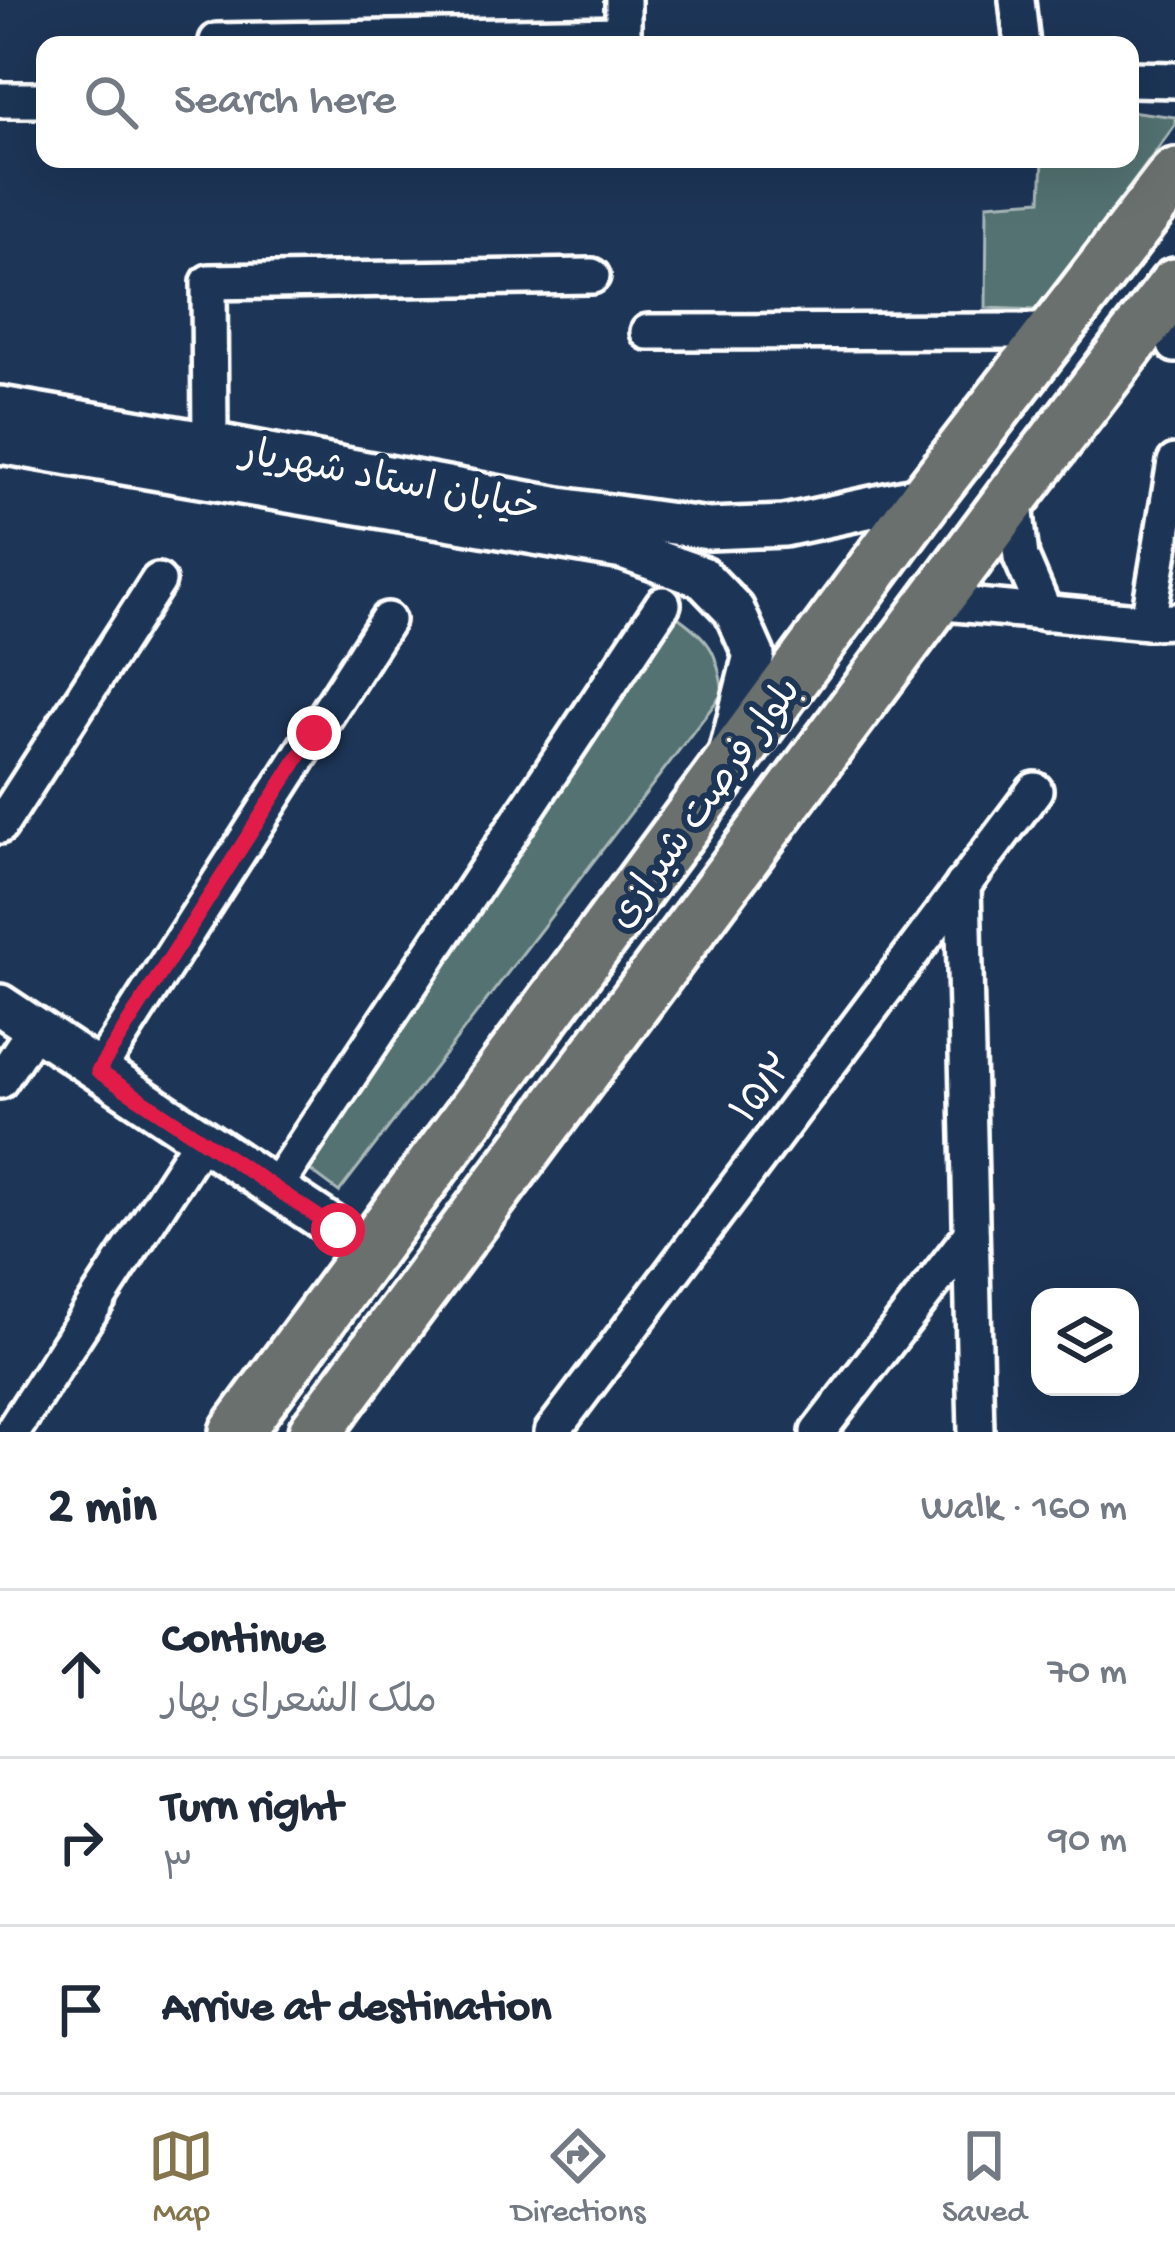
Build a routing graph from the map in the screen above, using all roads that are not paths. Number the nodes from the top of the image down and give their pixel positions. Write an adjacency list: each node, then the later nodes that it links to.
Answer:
1 (1017, 0): 4 (street)
2 (623, 26): 3 (street)
3 (352, 36)
4 (1021, 36)
5 (1139, 79): 6 (street)
6 (1175, 80)
7 (0, 100): 8 (street)
8 (36, 100)
9 (1175, 175): 12 (main road, بلوار فرصت شیرازی)
10 (592, 276): 16 (street)
11 (1175, 285): 19 (main road, بلوار فرصت شیرازی)
12 (1056, 331): 13 (street); 18 (main road, بلوار فرصت شیرازی)
13 (648, 332)
14 (0, 407): 16 (street, خیابان استاد شهریار)
15 (0, 443): 26 (street, خیابان استاد شهریار)
16 (210, 443): 18 (street, خیابان استاد شهریار)
17 (1175, 463): 25 (street)
18 (928, 495): 26 (main road, بلوار فرصت شیرازی)
19 (1014, 495): 21 (main road, بلوار فرصت شیرازی); 23 (street)
20 (158, 581): 28 (street)
21 (934, 602): 23 (street); 40 (main road, بلوار فرصت شیرازی)
22 (663, 604): 35 (street)
23 (1045, 613): 25 (street)
24 (387, 620): 32 (street)
25 (1161, 621)
26 (725, 770): 37 (main road, بلوار فرصت شیرازی)
27 (1035, 790): 29 (street, ۱۵/۲)
28 (0, 826)
29 (963, 885): 36 (street); 41 (street, ۱۵/۲)
30 (0, 1005): 31 (street)
31 (34, 1028): 32 (street); 33 (street)
32 (98, 1071): 34 (street)
33 (0, 1081)
34 (201, 1140): 35 (street); 38 (street)
35 (274, 1189): 37 (street)
36 (971, 1234): 42 (street); 43 (street)
37 (370, 1251): 39 (main road, بلوار فرصت شیرازی)
38 (12, 1432)
39 (236, 1432)
40 (315, 1432)
41 (552, 1432)
42 (818, 1432)
43 (976, 1432)

